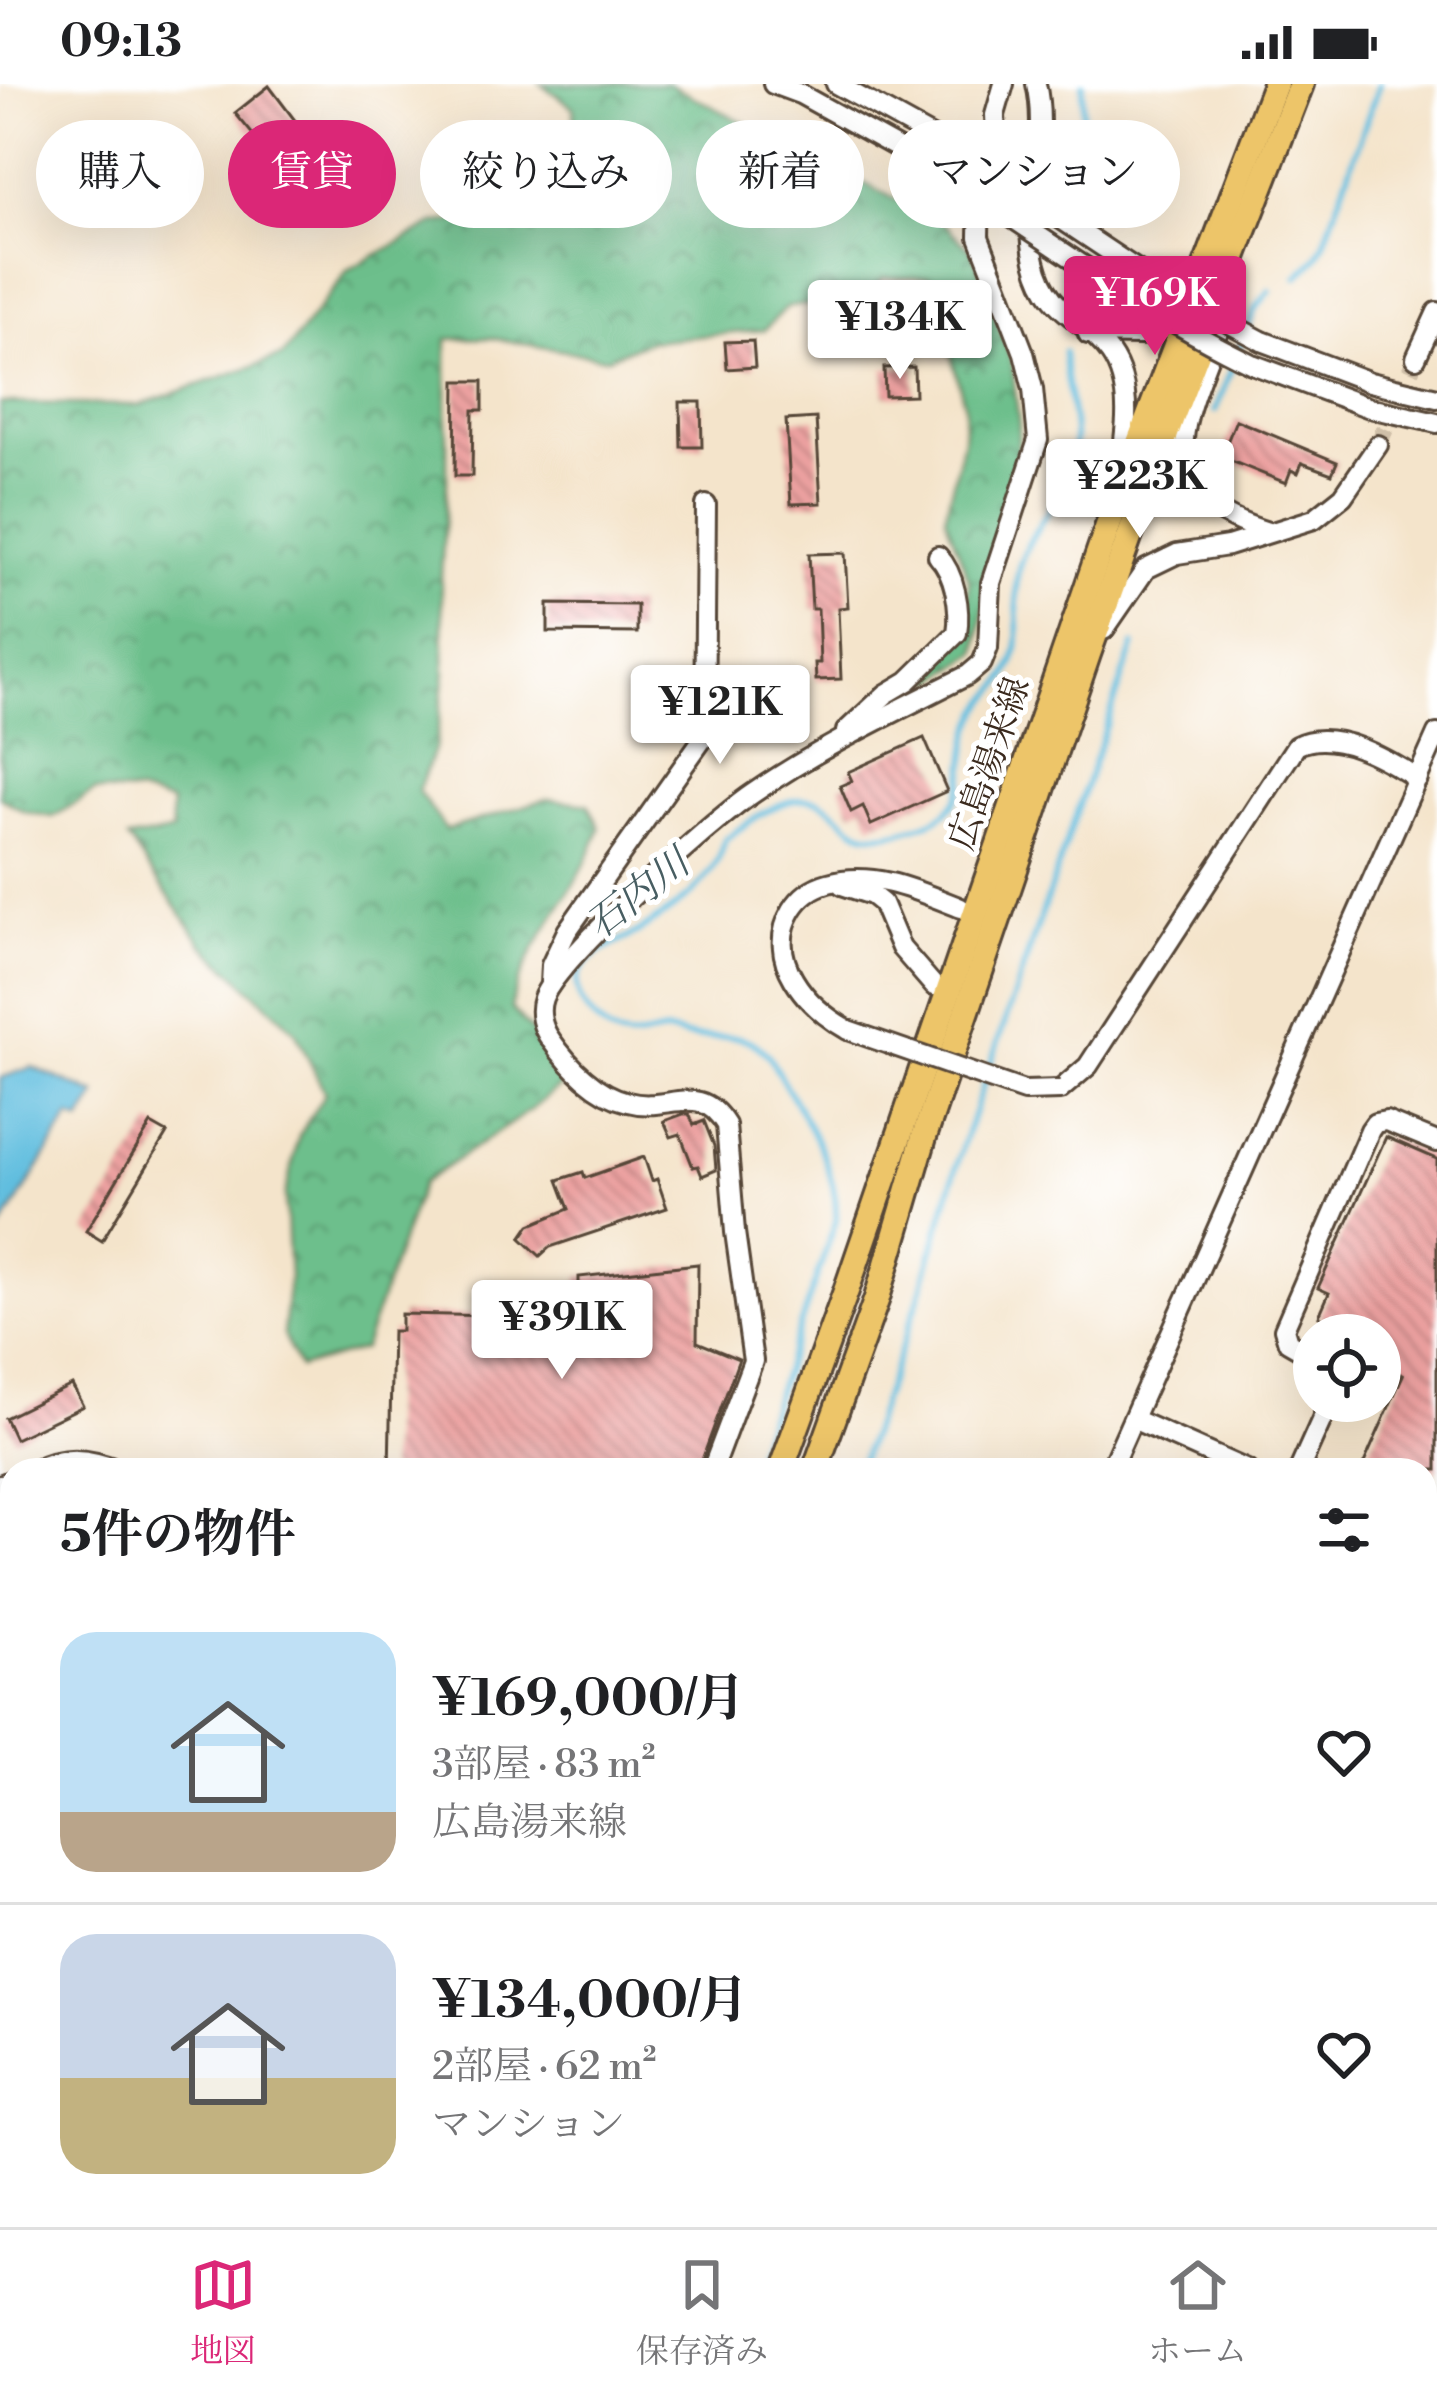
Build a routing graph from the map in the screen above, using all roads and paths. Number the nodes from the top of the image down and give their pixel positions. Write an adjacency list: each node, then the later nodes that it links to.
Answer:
1 (773, 84): 13 (street, bridge)
2 (836, 84): 12 (street, bridge)
3 (1004, 84): 21 (street)
4 (1036, 84): 10 (street)
5 (1275, 84): 8 (main road, 広島湯来線)
6 (1300, 84): 7 (main road, 広島湯来線)
7 (1243, 230): 17 (street); 19 (main road, 広島湯来線)
8 (1192, 297): 10 (street); 16 (main road, 広島湯来線)
9 (1437, 312): 11 (street)
10 (1088, 334): 16 (street)
11 (1416, 358)
12 (1437, 398)
13 (1437, 424)
14 (1378, 445): 17 (street)
15 (706, 505): 26 (street)
16 (1112, 514): 23 (main road, 広島湯来線)
17 (1268, 532): 19 (street)
18 (938, 556): 21 (street)
19 (1088, 654): 35 (main road, 広島湯来線)
20 (1437, 734): 22 (street)
21 (830, 746): 26 (street)
22 (1418, 778): 24 (street, bridge); 31 (street)
23 (996, 852): 25 (main road); 29 (main road, 広島湯来線)
24 (832, 881): 25 (street); 27 (street)
25 (961, 908): 27 (main road)
26 (550, 986): 33 (street)
27 (934, 986): 29 (main road)
28 (1437, 1142): 30 (street)
29 (871, 1218): 34 (main road, 広島湯来線)
30 (1293, 1345)
31 (1132, 1419): 36 (street); 37 (street)
32 (1321, 1422): 38 (street)
33 (717, 1458)
34 (785, 1458)
35 (819, 1458)
36 (1115, 1458)
37 (1220, 1458)
38 (1304, 1458)

